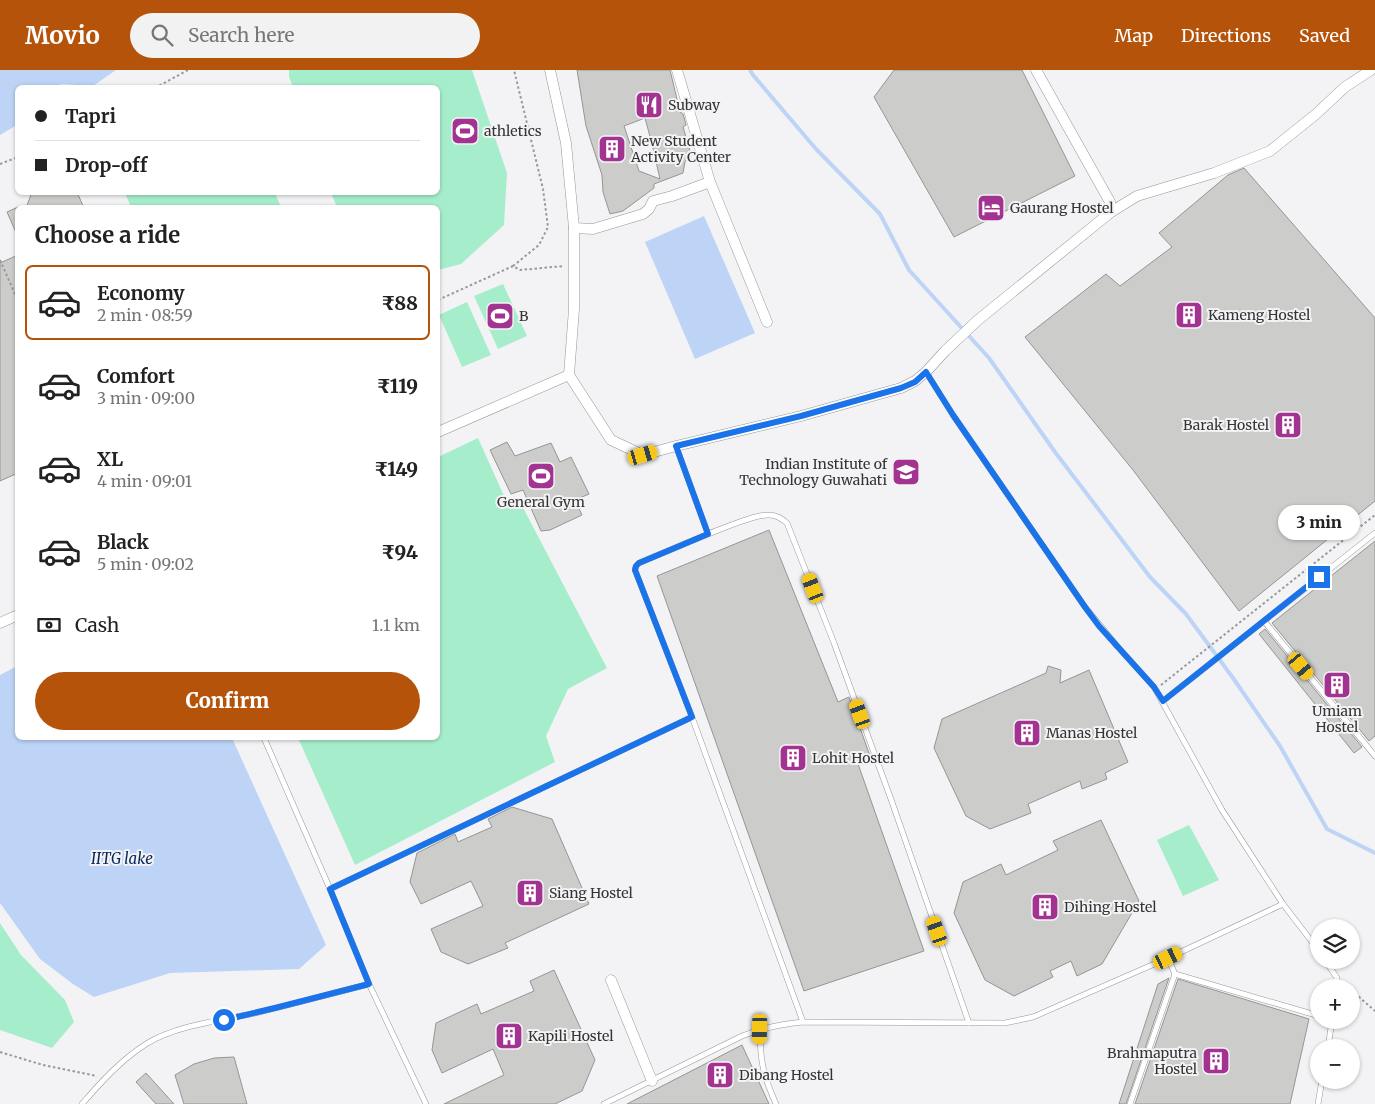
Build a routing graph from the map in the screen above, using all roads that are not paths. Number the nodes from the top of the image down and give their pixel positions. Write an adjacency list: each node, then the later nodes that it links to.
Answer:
1 (550, 70): 7 (street)
2 (677, 70): 5 (street)
3 (1036, 70): 6 (street)
4 (1371, 70): 6 (street)
5 (710, 182): 7 (street); 8 (street)
6 (1111, 212): 9 (street)
7 (574, 228): 10 (street)
8 (767, 322)
9 (926, 372): 12 (street); 18 (lane)
10 (569, 375): 11 (street); 12 (street)
11 (440, 431)
12 (676, 446): 14 (lane)
13 (1375, 533): 16 (lane)
14 (708, 534): 19 (lane); 31 (lane)
15 (15, 616): 17 (street)
16 (1264, 621): 18 (lane); 21 (lane)
17 (0, 623)
18 (1163, 701): 23 (lane)
19 (692, 717): 22 (lane); 30 (lane)
20 (265, 740): 22 (lane)
21 (1375, 756)
22 (330, 889): 28 (lane)
23 (1283, 904): 24 (lane); 25 (lane)
24 (1310, 939)
25 (1168, 958): 26 (lane); 31 (lane)
26 (1175, 974): 29 (lane); 39 (lane)
27 (611, 980): 33 (street)
28 (369, 984): 35 (lane); 36 (lane)
29 (1310, 1013)
30 (803, 1022): 31 (lane); 32 (lane)
31 (969, 1023)
32 (760, 1029): 33 (lane); 38 (lane)
33 (652, 1081): 37 (lane)
34 (1320, 1089): 40 (lane)
35 (82, 1104)
36 (426, 1104)
37 (604, 1104)
38 (776, 1104)
39 (1130, 1104)
40 (1318, 1104)

